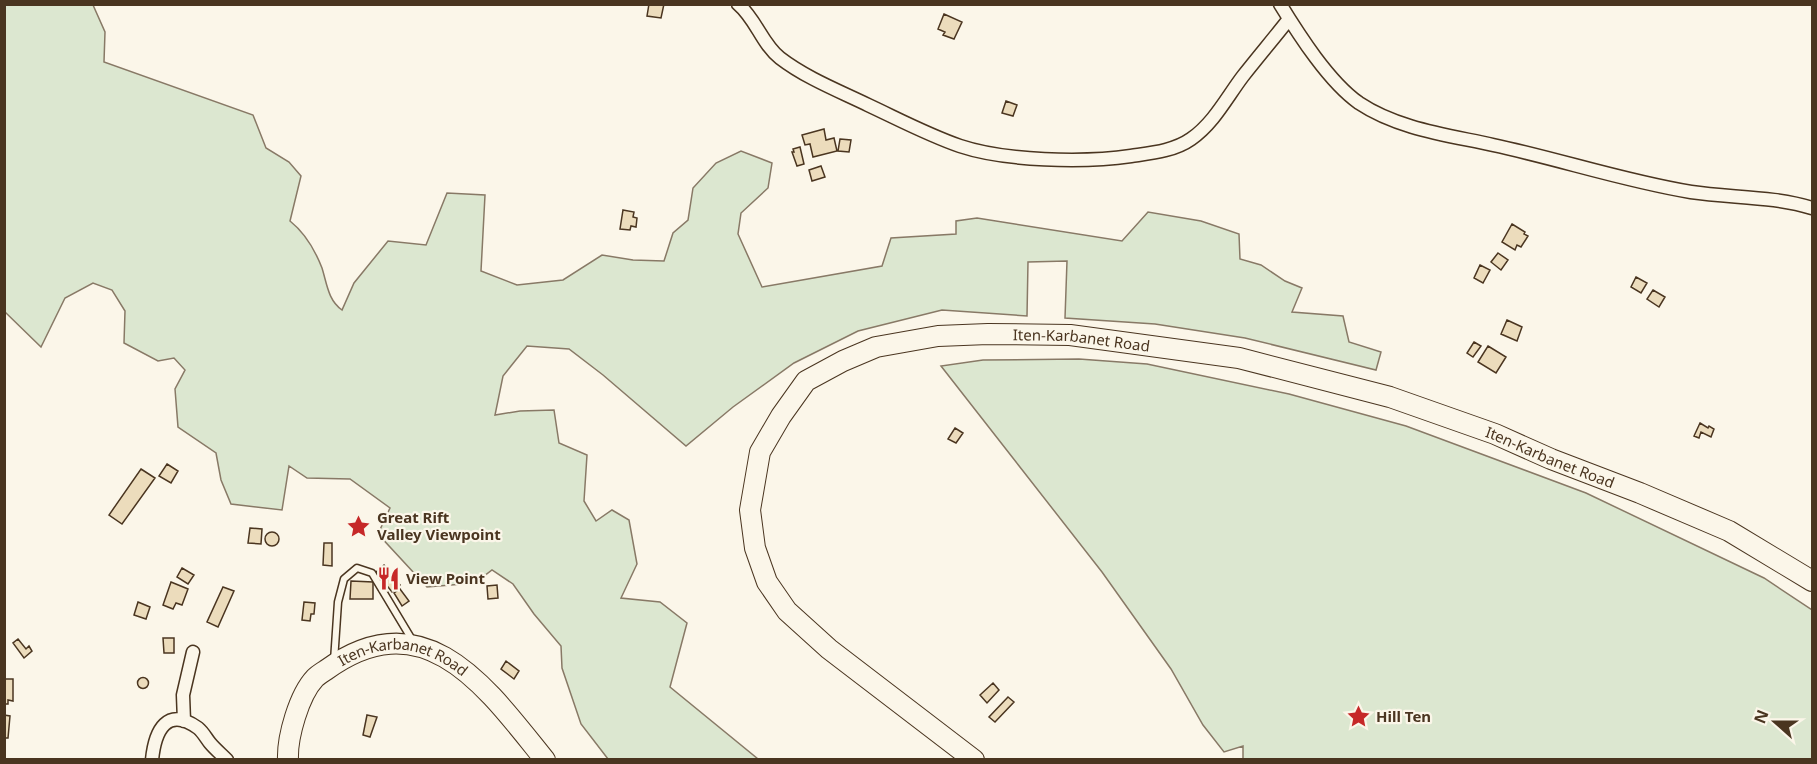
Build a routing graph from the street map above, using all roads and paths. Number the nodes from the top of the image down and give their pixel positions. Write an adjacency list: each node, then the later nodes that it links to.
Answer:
1 (738, 4): 3 (street)
2 (1280, 4): 3 (street)
3 (1289, 19): 4 (street)
4 (1812, 208)
5 (1812, 581): 14 (main road, Iten-Karbanet Road)
6 (416, 646): 8 (main road, Iten-Karbanet Road); 8 (lane); 13 (main road, Iten-Karbanet Road)
7 (193, 652): 9 (street)
8 (334, 665): 12 (main road, Iten-Karbanet Road)
9 (184, 721): 10 (street); 11 (street)
10 (152, 759)
11 (227, 759)
12 (288, 759)
13 (545, 759)
14 (974, 759)

